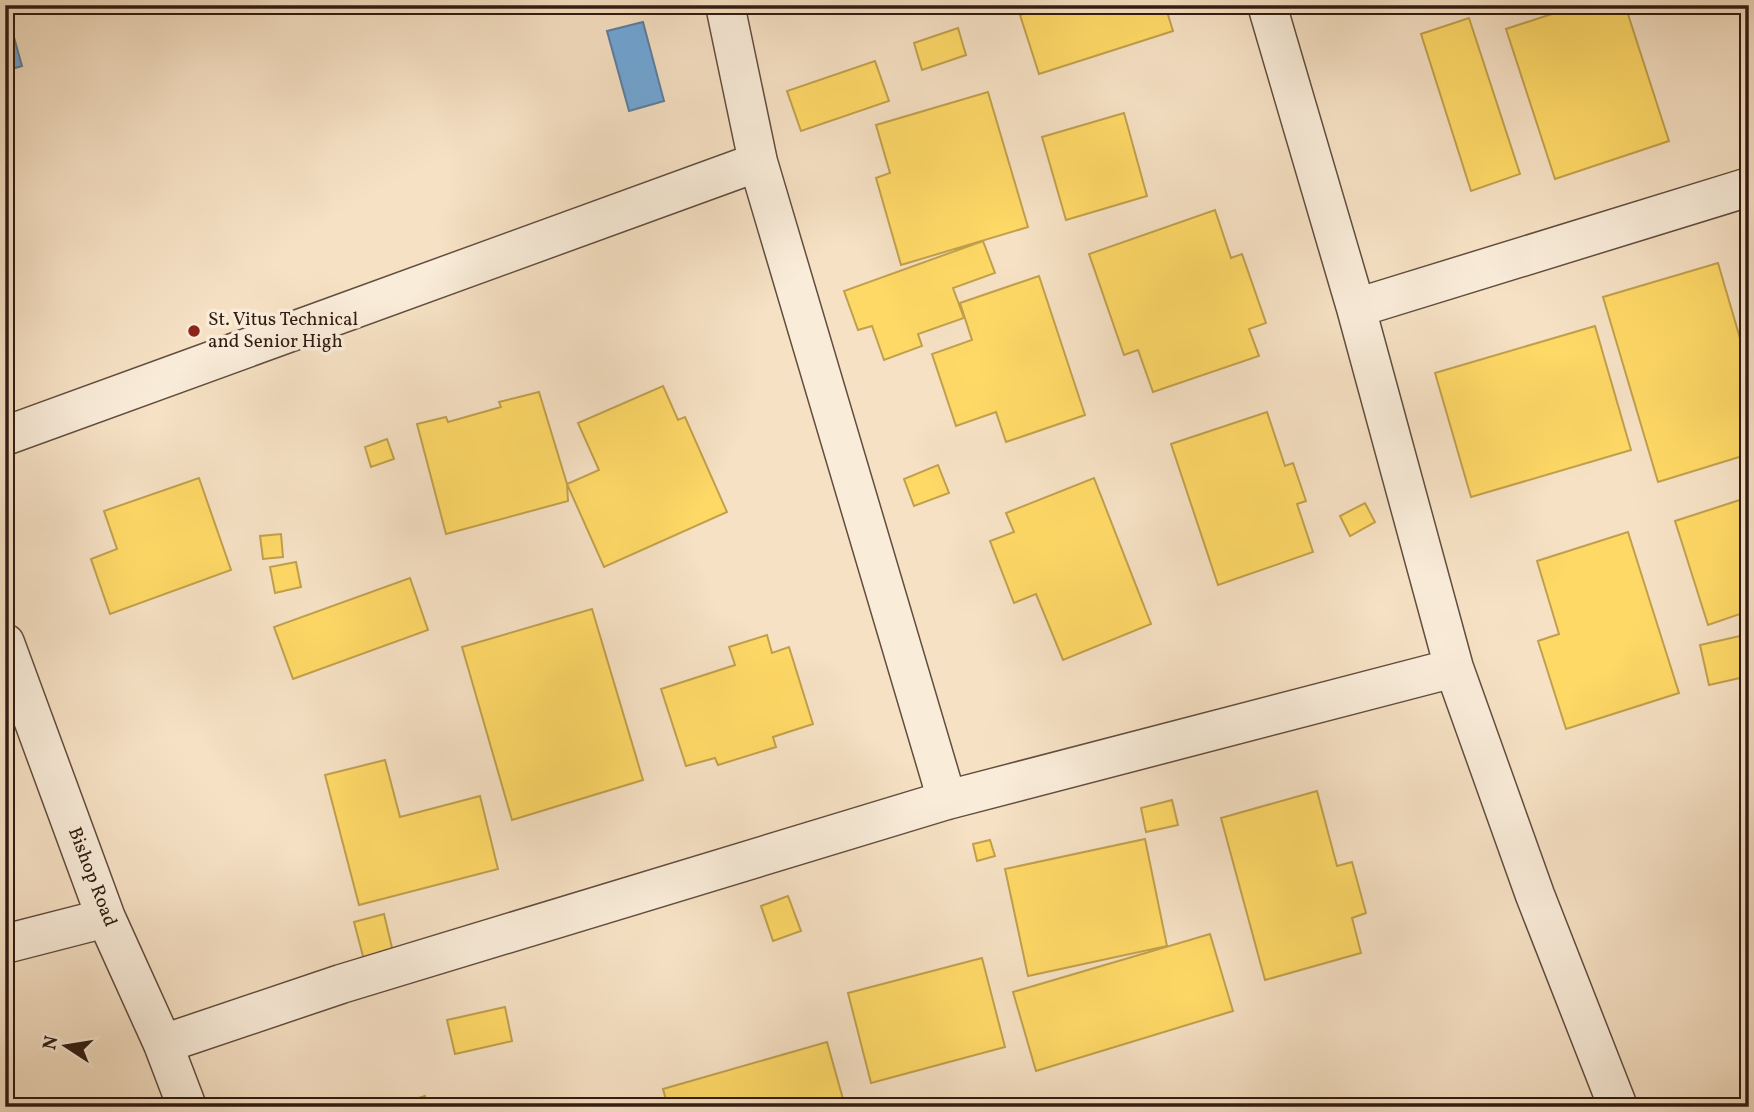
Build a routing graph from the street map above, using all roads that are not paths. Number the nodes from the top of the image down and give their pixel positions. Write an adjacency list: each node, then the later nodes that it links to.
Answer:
1 (724, 5): 3 (street)
2 (1267, 5): 5 (street)
3 (758, 162): 6 (street); 9 (street)
4 (1747, 192): 5 (street)
5 (1356, 309): 8 (street)
6 (5, 436)
7 (5, 643): 10 (street, Bishop Road)
8 (1454, 668): 9 (street); 14 (street)
9 (947, 800): 12 (street)
10 (106, 918): 11 (street); 12 (street, Bishop Road)
11 (5, 944)
12 (163, 1044): 13 (street, Bishop Road)
13 (187, 1107)
14 (1618, 1107)

